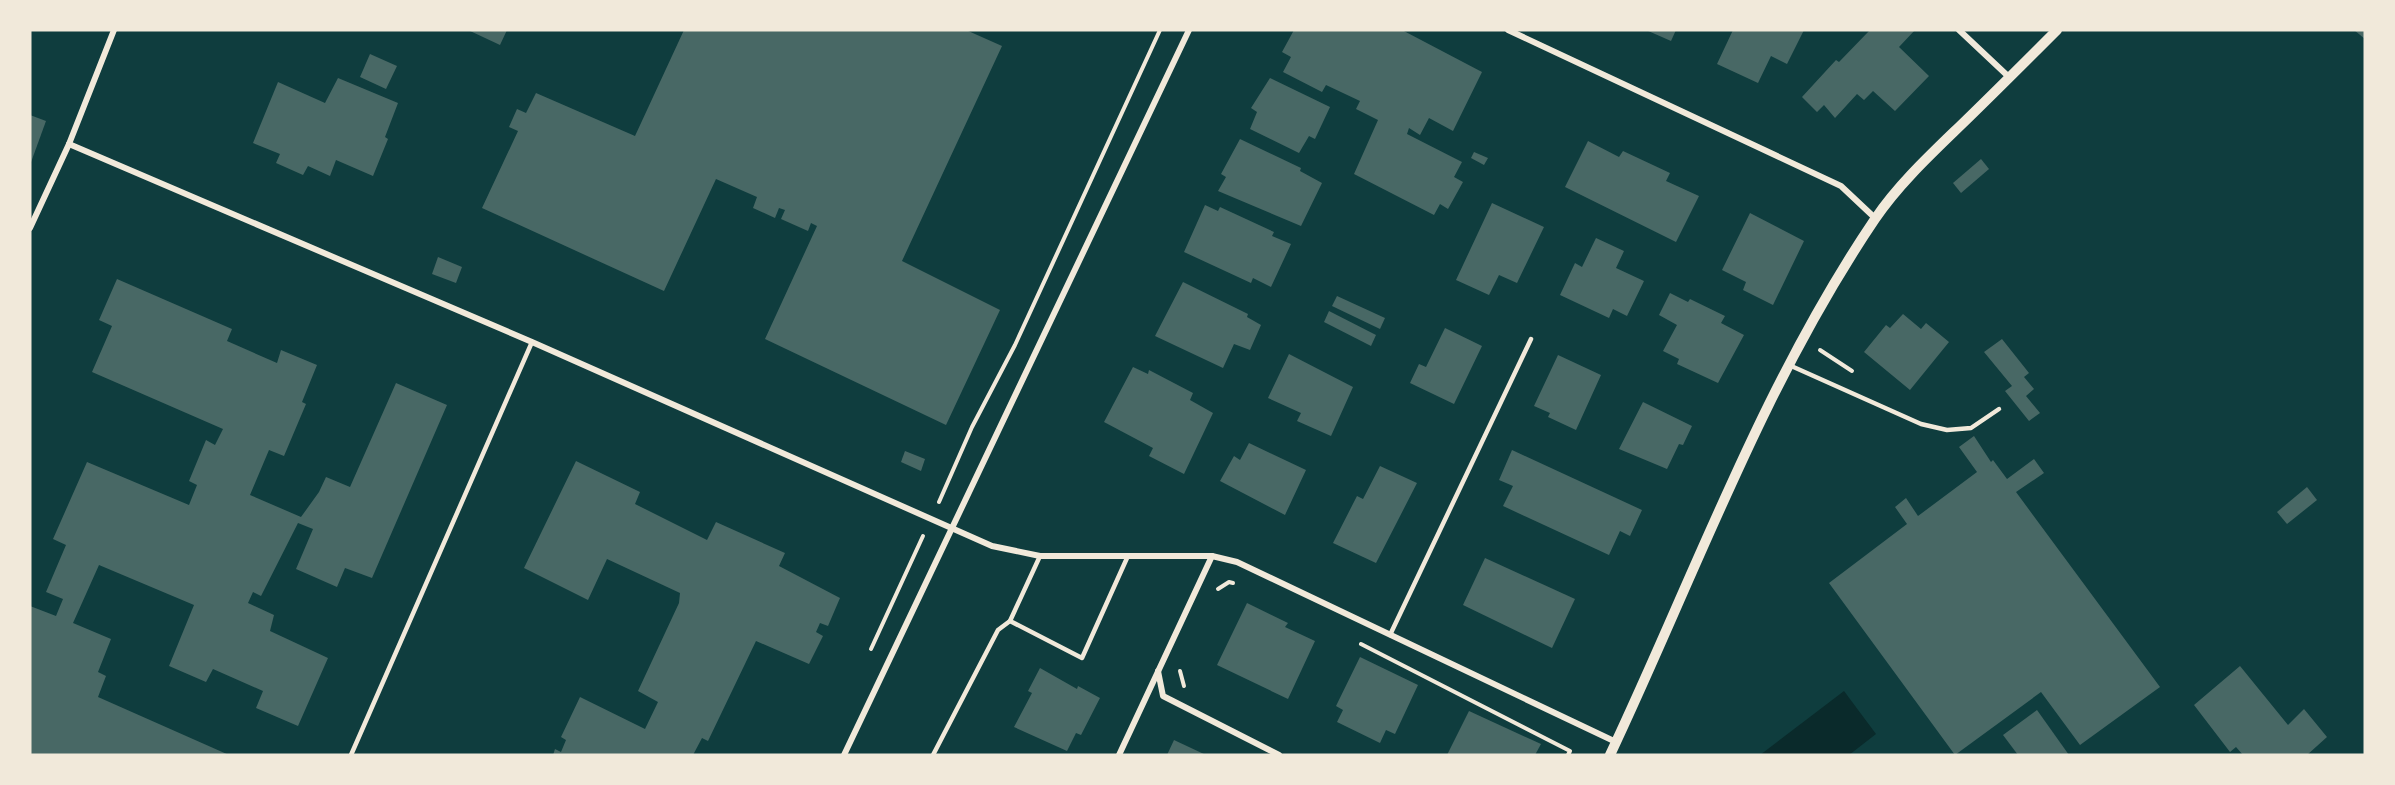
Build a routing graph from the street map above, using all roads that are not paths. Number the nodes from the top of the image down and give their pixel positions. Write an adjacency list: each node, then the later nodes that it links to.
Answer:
1 (114, 30): 7 (street)
2 (1189, 30): 14 (street)
3 (1508, 30): 8 (street)
4 (1959, 30): 6 (street)
5 (2056, 30): 6 (street)
6 (2010, 78): 8 (street)
7 (69, 144): 9 (street); 11 (street)
8 (1875, 218): 12 (street)
9 (30, 228)
10 (1531, 339): 19 (lane)
11 (531, 342): 14 (street); 22 (lane)
12 (1788, 365): 13 (lane); 21 (street)
13 (1999, 410)
14 (951, 528): 15 (street); 23 (street)
15 (1040, 556): 17 (street); 18 (lane)
16 (1212, 556): 17 (street); 19 (street); 20 (street)
17 (1127, 558): 18 (lane)
18 (1010, 621): 24 (lane)
19 (1390, 635): 21 (street)
20 (1158, 671): 25 (street); 26 (street)
21 (1616, 742): 27 (street)
22 (351, 755)
23 (844, 755)
24 (933, 755)
25 (1119, 755)
26 (1279, 755)
27 (1610, 755)

